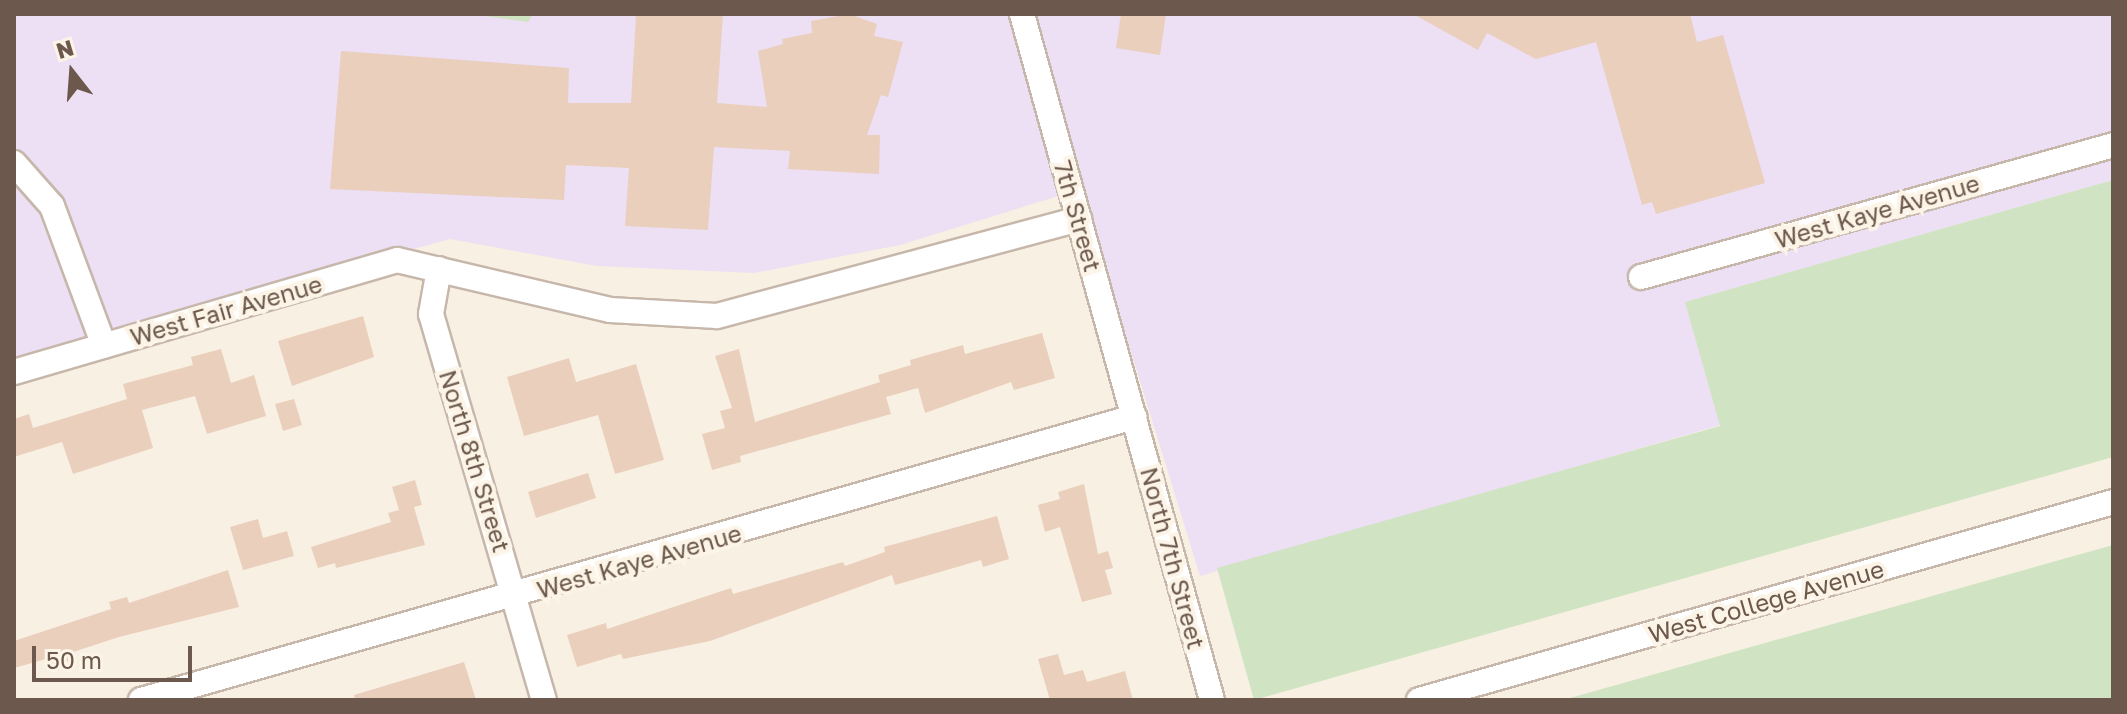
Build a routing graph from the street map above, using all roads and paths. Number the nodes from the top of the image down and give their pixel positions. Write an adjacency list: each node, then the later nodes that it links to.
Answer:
1 (1022, 14): 4 (street, 7th Street)
2 (2113, 145): 6 (street, West Kaye Avenue)
3 (14, 163): 7 (street)
4 (1079, 219): 5 (street, West Fair Avenue); 9 (street, 7th Street)
5 (439, 269): 7 (street, West Fair Avenue); 11 (street, North 8th Street)
6 (1641, 277)
7 (104, 346): 8 (street, West Fair Avenue)
8 (14, 372)
9 (1134, 417): 11 (street, West Kaye Avenue); 14 (street, North 7th Street)
10 (2113, 502): 15 (street, West College Avenue)
11 (515, 596): 12 (street, West Kaye Avenue); 13 (street, North 8th Street)
12 (141, 700)
13 (544, 700)
14 (1212, 700)
15 (1419, 700)

